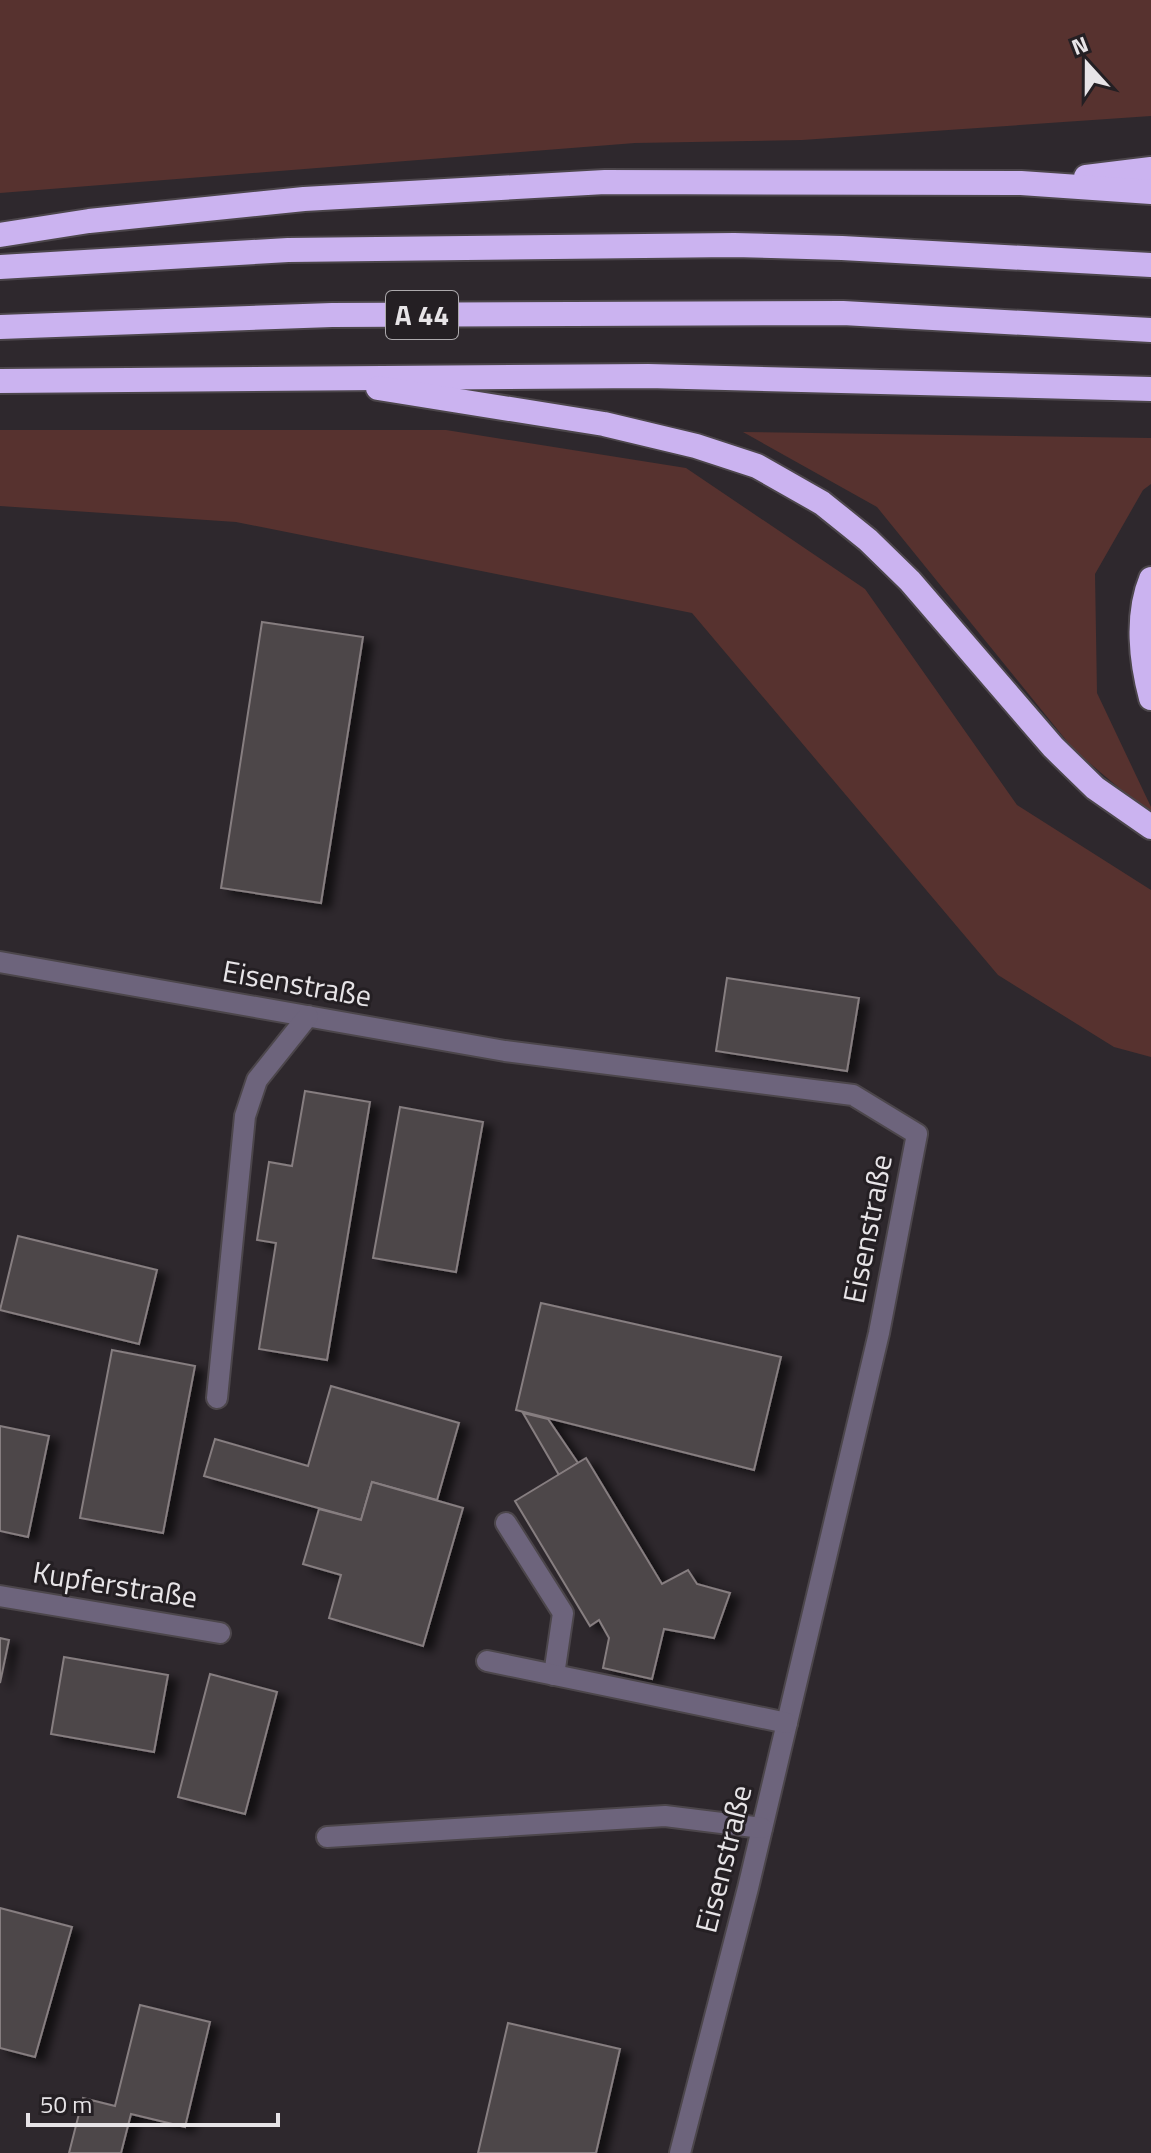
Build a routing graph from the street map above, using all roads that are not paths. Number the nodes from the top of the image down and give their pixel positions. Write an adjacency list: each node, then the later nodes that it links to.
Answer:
1 (1151, 169): 2 (highway)
2 (1021, 183): 3 (highway); 4 (highway)
3 (1151, 192)
4 (0, 235)
5 (1151, 265): 6 (highway, A 44)
6 (0, 267)
7 (0, 327): 8 (highway, A 44)
8 (1151, 330)
9 (313, 376): 10 (highway); 11 (highway); 14 (highway)
10 (0, 381)
11 (1151, 389)
12 (1151, 579): 13 (highway)
13 (1151, 698)
14 (1151, 827)
15 (0, 962): 16 (street, Eisenstraße)
16 (308, 1016): 17 (street); 23 (street, Eisenstraße)
17 (217, 1398)
18 (506, 1523): 22 (street)
19 (0, 1596): 20 (street, Kupferstraße)
20 (220, 1633)
21 (487, 1661): 22 (street)
22 (554, 1675): 23 (street)
23 (787, 1723): 24 (street, Eisenstraße)
24 (762, 1828): 25 (street); 26 (street, Eisenstraße)
25 (327, 1837)
26 (680, 2153)

